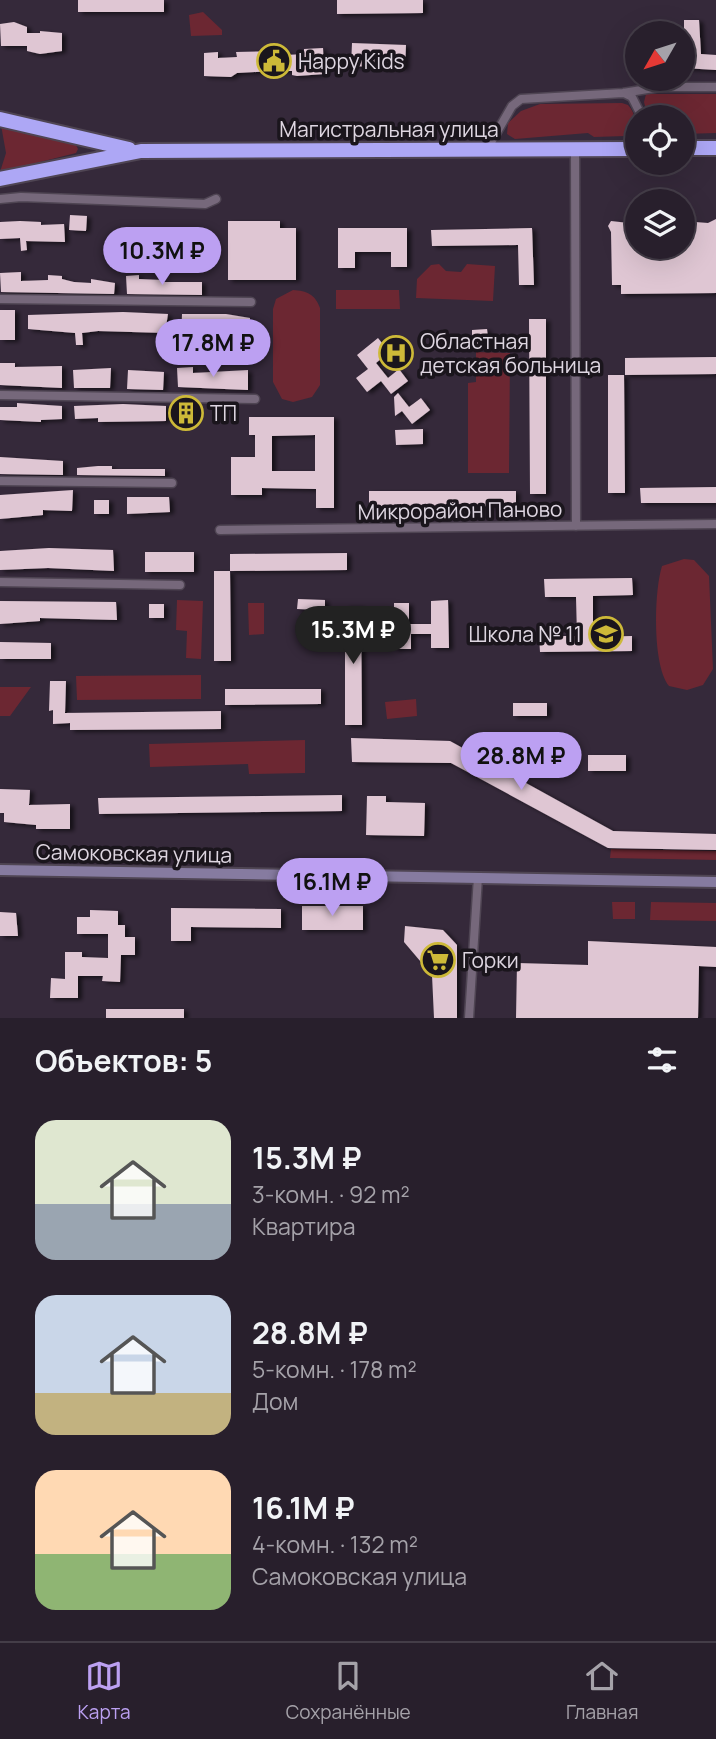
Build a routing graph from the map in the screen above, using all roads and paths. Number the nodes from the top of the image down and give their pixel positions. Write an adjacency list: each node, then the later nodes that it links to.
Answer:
1 (716, 87): 2 (street)
2 (623, 93): 3 (street); 10 (street)
3 (636, 105)
4 (0, 120): 9 (highway, Магистральная улица)
5 (695, 148): 6 (highway)
6 (716, 148)
7 (625, 149): 8 (highway, Магистральная улица)
8 (575, 150): 10 (highway, Магистральная улица); 21 (street, Микрорайон Паново)
9 (141, 151): 10 (highway, Магистральная улица); 11 (highway, Магистральная улица)
10 (486, 151)
11 (0, 178)
12 (0, 199): 13 (street)
13 (216, 199)
14 (0, 299): 15 (street)
15 (251, 302)
16 (0, 396): 17 (street)
17 (255, 398)
18 (0, 481): 19 (street)
19 (172, 483)
20 (716, 524): 21 (street)
21 (576, 526): 22 (street, Микрорайон Паново)
22 (220, 530)
23 (0, 582): 24 (street)
24 (180, 585)
25 (0, 870): 26 (street, Самоковская улица)
26 (478, 877): 27 (street, Самоковская улица); 28 (street)
27 (715, 882)
28 (469, 1018)

